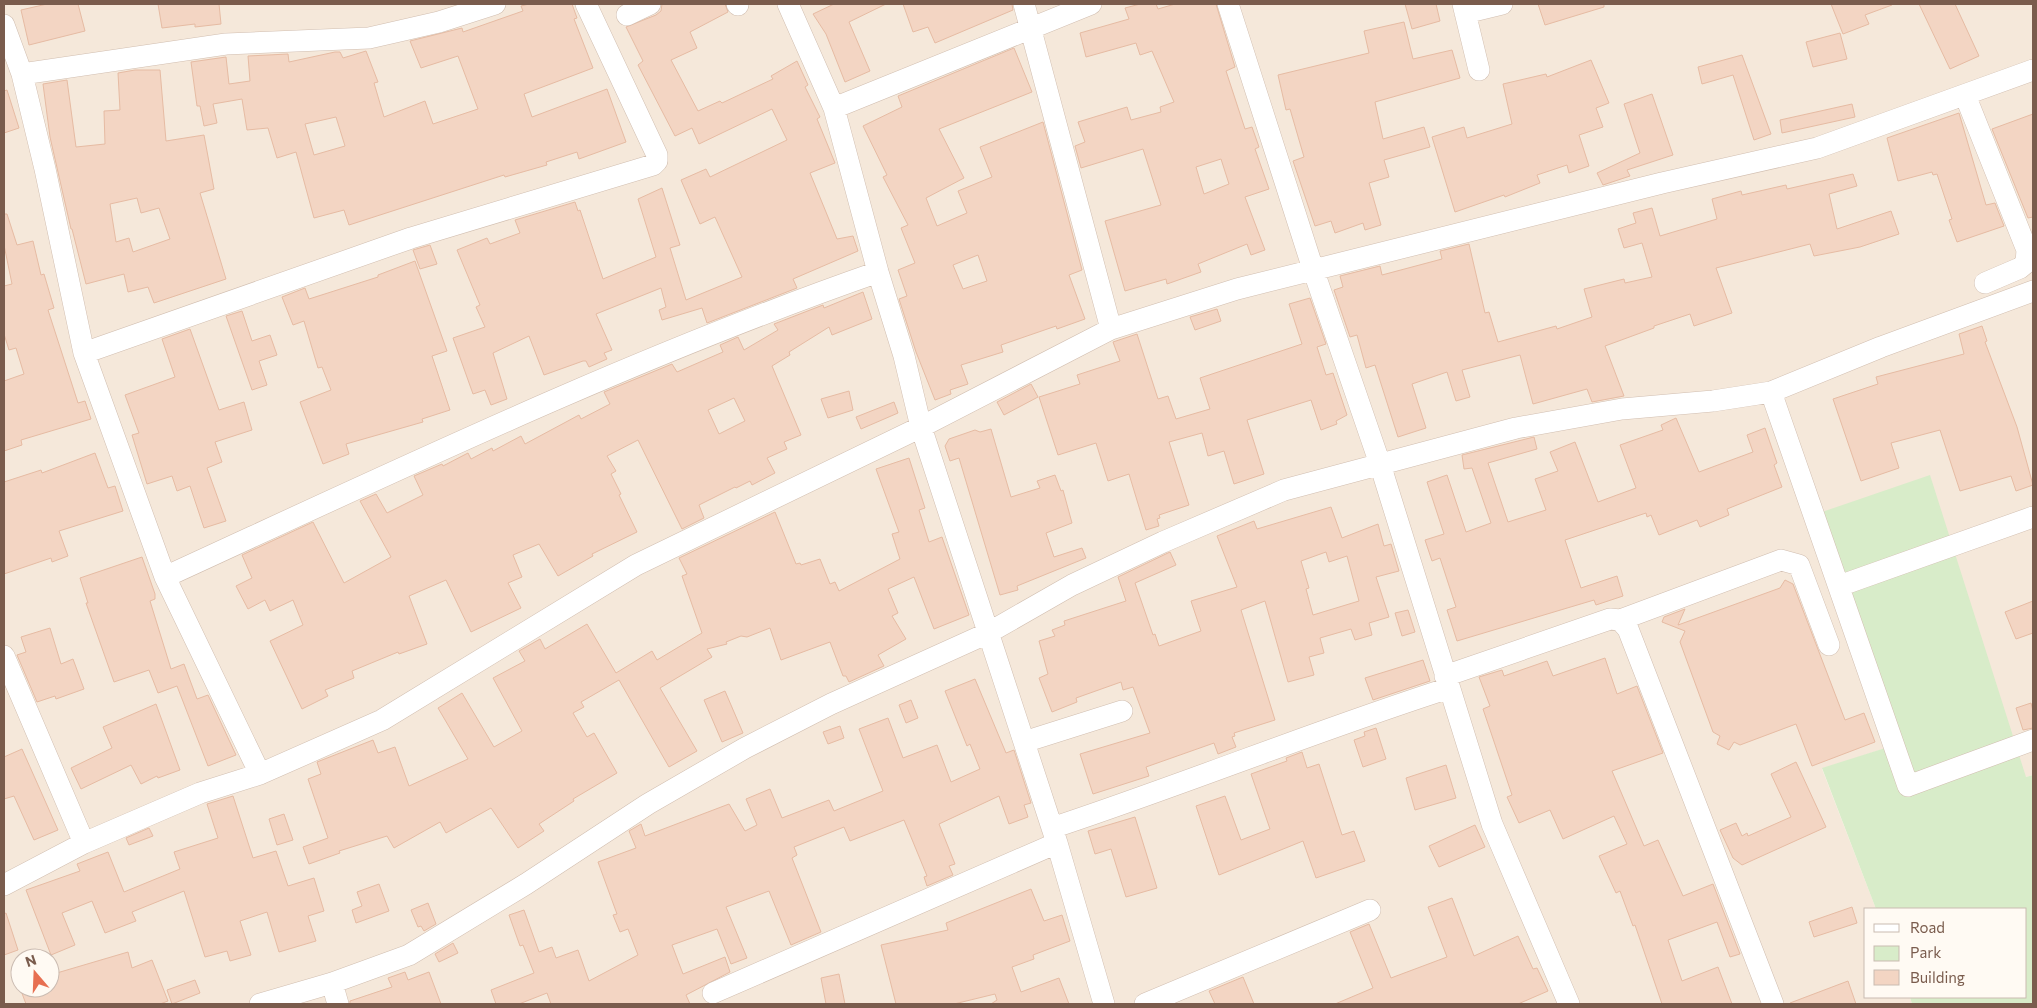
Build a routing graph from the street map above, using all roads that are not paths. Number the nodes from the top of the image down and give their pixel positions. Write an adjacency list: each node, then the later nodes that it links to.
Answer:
1 (495, 4): 15 (street)
2 (586, 4): 23 (street)
3 (650, 4): 10 (street)
4 (788, 4): 17 (street)
5 (1024, 4): 12 (street)
6 (1091, 4): 12 (street)
7 (1228, 4): 18 (street)
8 (1502, 4): 9 (street)
9 (1464, 8): 13 (street)
10 (627, 15)
11 (4, 25): 15 (street)
12 (1032, 29): 17 (street); 22 (street)
13 (1479, 70)
14 (2033, 70): 16 (street)
15 (22, 74): 23 (street)
16 (1965, 94): 18 (street); 20 (street)
17 (834, 108): 19 (street)
18 (1313, 269): 22 (street); 26 (street)
19 (878, 272): 25 (street); 28 (street)
20 (1985, 283)
21 (2033, 291): 24 (street)
22 (1111, 329): 25 (street)
23 (84, 353): 28 (street)
24 (1770, 392): 26 (street); 29 (street)
25 (921, 426): 31 (street); 38 (street)
26 (1380, 464): 31 (street); 34 (street)
27 (2033, 517): 29 (street)
28 (165, 577): 38 (street)
29 (1839, 586): 36 (street)
30 (1620, 620): 32 (street); 34 (street); 50 (street)
31 (988, 633): 37 (street); 43 (street)
32 (1829, 645)
33 (5, 662): 40 (street)
34 (1447, 682): 39 (street); 49 (street)
35 (1122, 711): 37 (street)
36 (2033, 740)
37 (1024, 742): 39 (street)
38 (260, 774): 40 (street)
39 (1054, 835): 44 (street); 47 (street)
40 (84, 843): 41 (street)
41 (4, 885)
42 (1370, 910): 48 (street)
43 (332, 983): 45 (street); 46 (street)
44 (713, 994)
45 (260, 1004)
46 (338, 1004)
47 (1104, 1004)
48 (1145, 1004)
49 (1570, 1004)
50 (1773, 1004)

